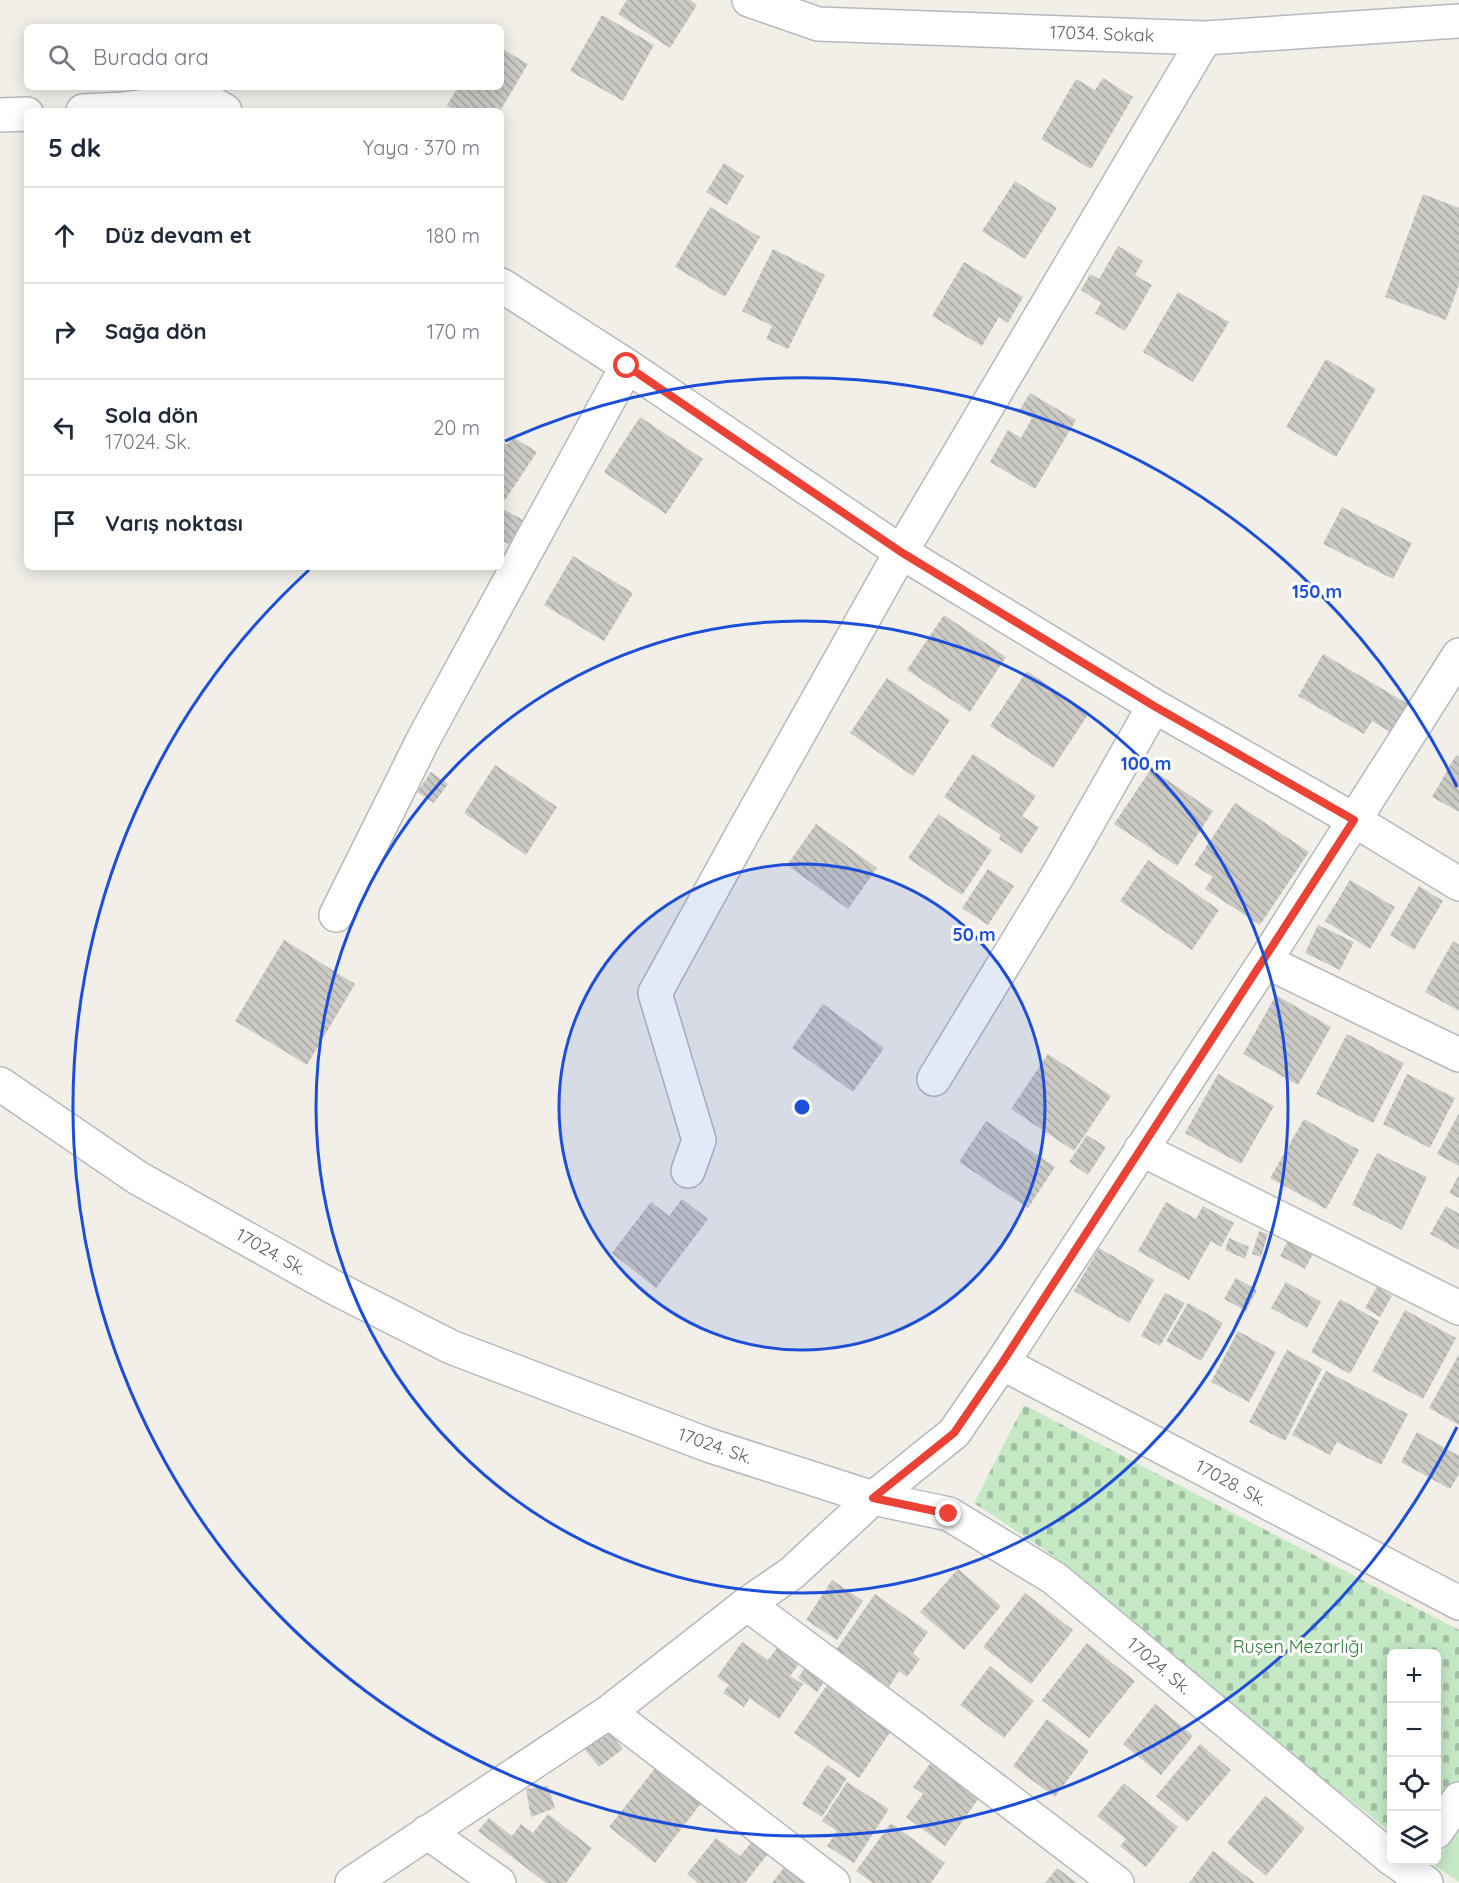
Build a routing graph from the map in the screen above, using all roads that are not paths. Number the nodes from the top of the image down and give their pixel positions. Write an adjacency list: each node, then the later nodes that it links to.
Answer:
1 (750, 0): 5 (street, 17034. Sokak)
2 (1454, 0): 3 (street)
3 (1459, 4)
4 (1459, 21): 5 (street, 17034. Sokak)
5 (1204, 38): 12 (street)
6 (132, 108): 7 (street)
7 (220, 108)
8 (24, 114): 9 (street)
9 (0, 115)
10 (504, 287): 11 (street)
11 (627, 366): 12 (street); 17 (street)
12 (901, 552): 14 (street); 23 (street)
13 (1459, 656): 15 (street)
14 (1154, 706): 15 (street); 20 (street)
15 (1354, 820): 16 (street); 18 (street)
16 (1459, 884)
17 (336, 915)
18 (1264, 961): 19 (street); 22 (street)
19 (1459, 1055)
20 (934, 1079)
21 (0, 1084): 26 (street, 17024. Sk.)
22 (1141, 1149): 24 (street); 25 (street)
23 (688, 1171)
24 (1459, 1308)
25 (1002, 1363): 26 (street); 27 (street, 17028. Sk.)
26 (873, 1498): 28 (street); 33 (street, 17024. Sk.)
27 (1459, 1603)
28 (747, 1604): 29 (street); 37 (street)
29 (609, 1712): 32 (street); 36 (street)
30 (1459, 1798): 31 (street)
31 (1441, 1827)
32 (427, 1832): 34 (street); 35 (street)
33 (1408, 1867)
34 (352, 1883)
35 (499, 1883)
36 (833, 1883)
37 (1117, 1883)

